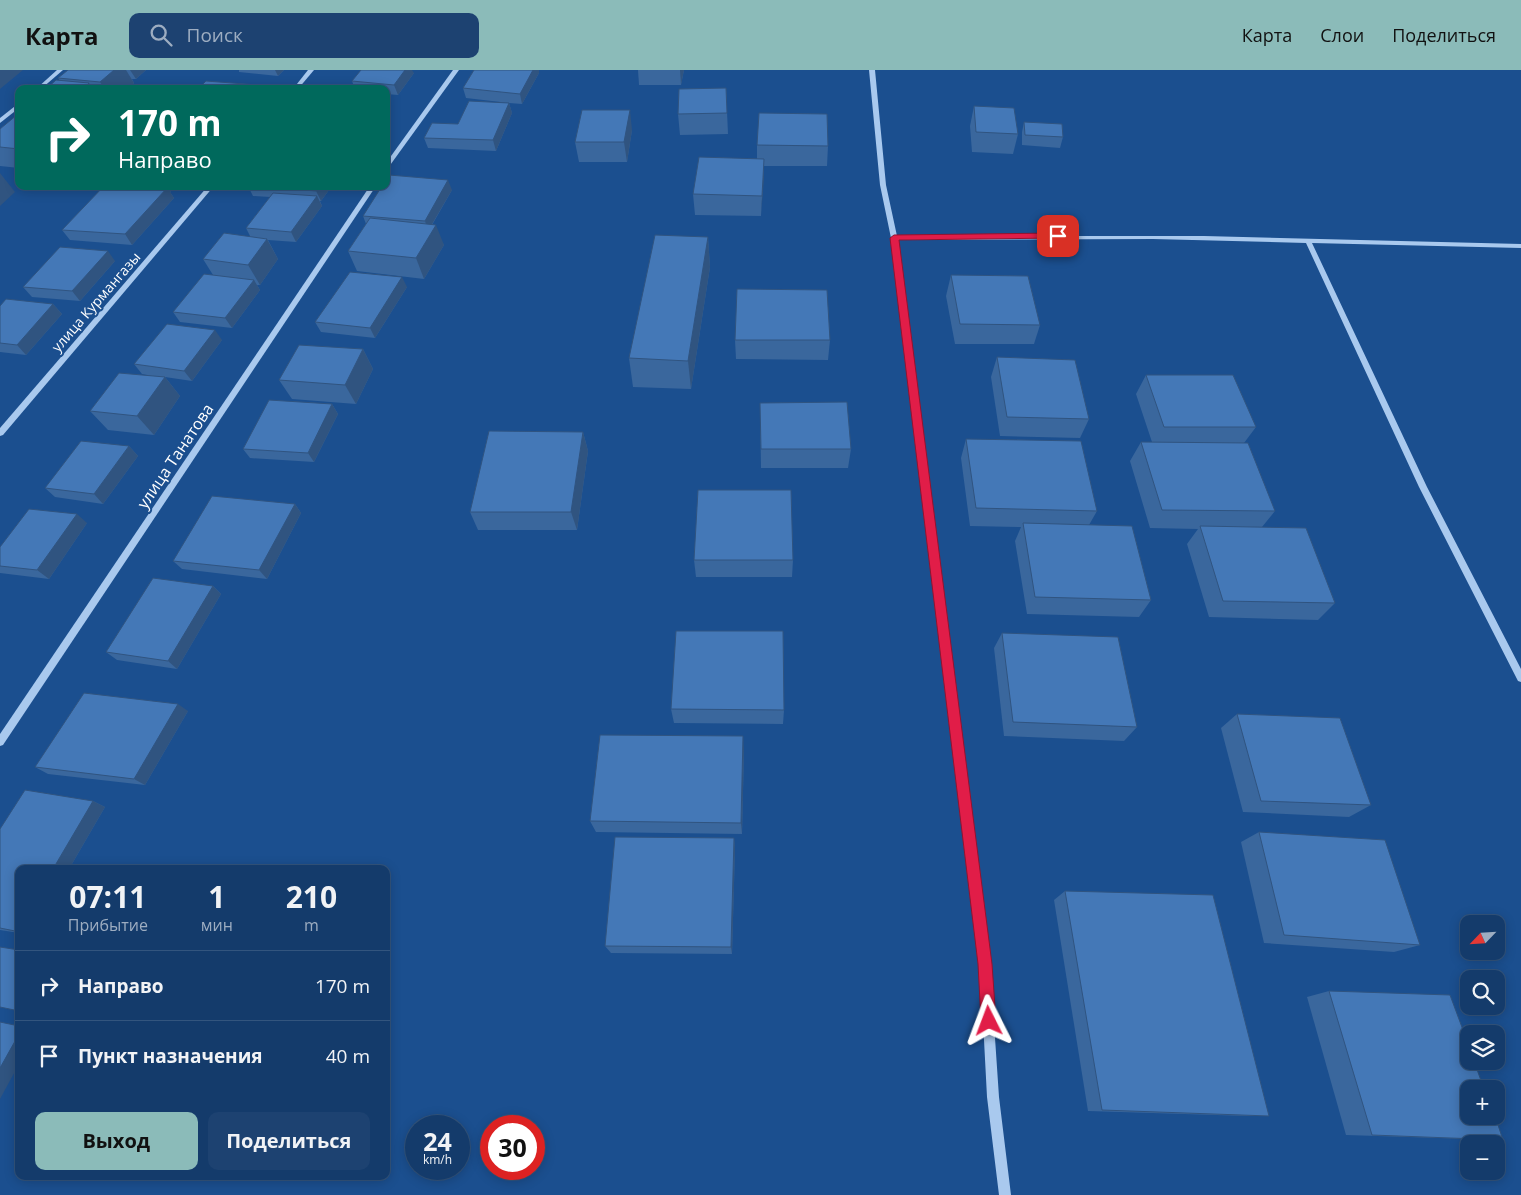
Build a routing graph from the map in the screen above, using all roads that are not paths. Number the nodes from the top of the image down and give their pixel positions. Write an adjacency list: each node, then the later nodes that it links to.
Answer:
1 (60, 70): 5 (street)
2 (311, 70): 6 (street)
3 (456, 70): 9 (street)
4 (872, 70): 12 (street)
5 (43, 85)
6 (298, 85)
7 (15, 108): 8 (street)
8 (0, 121)
9 (390, 161)
10 (208, 190): 15 (street, улица Курмангазы)
11 (371, 190): 17 (street, улица Танатова)
12 (894, 238): 13 (street); 18 (street)
13 (1308, 241): 14 (street); 16 (street)
14 (1521, 246)
15 (0, 433)
16 (1521, 678)
17 (0, 742)
18 (1005, 1195)

